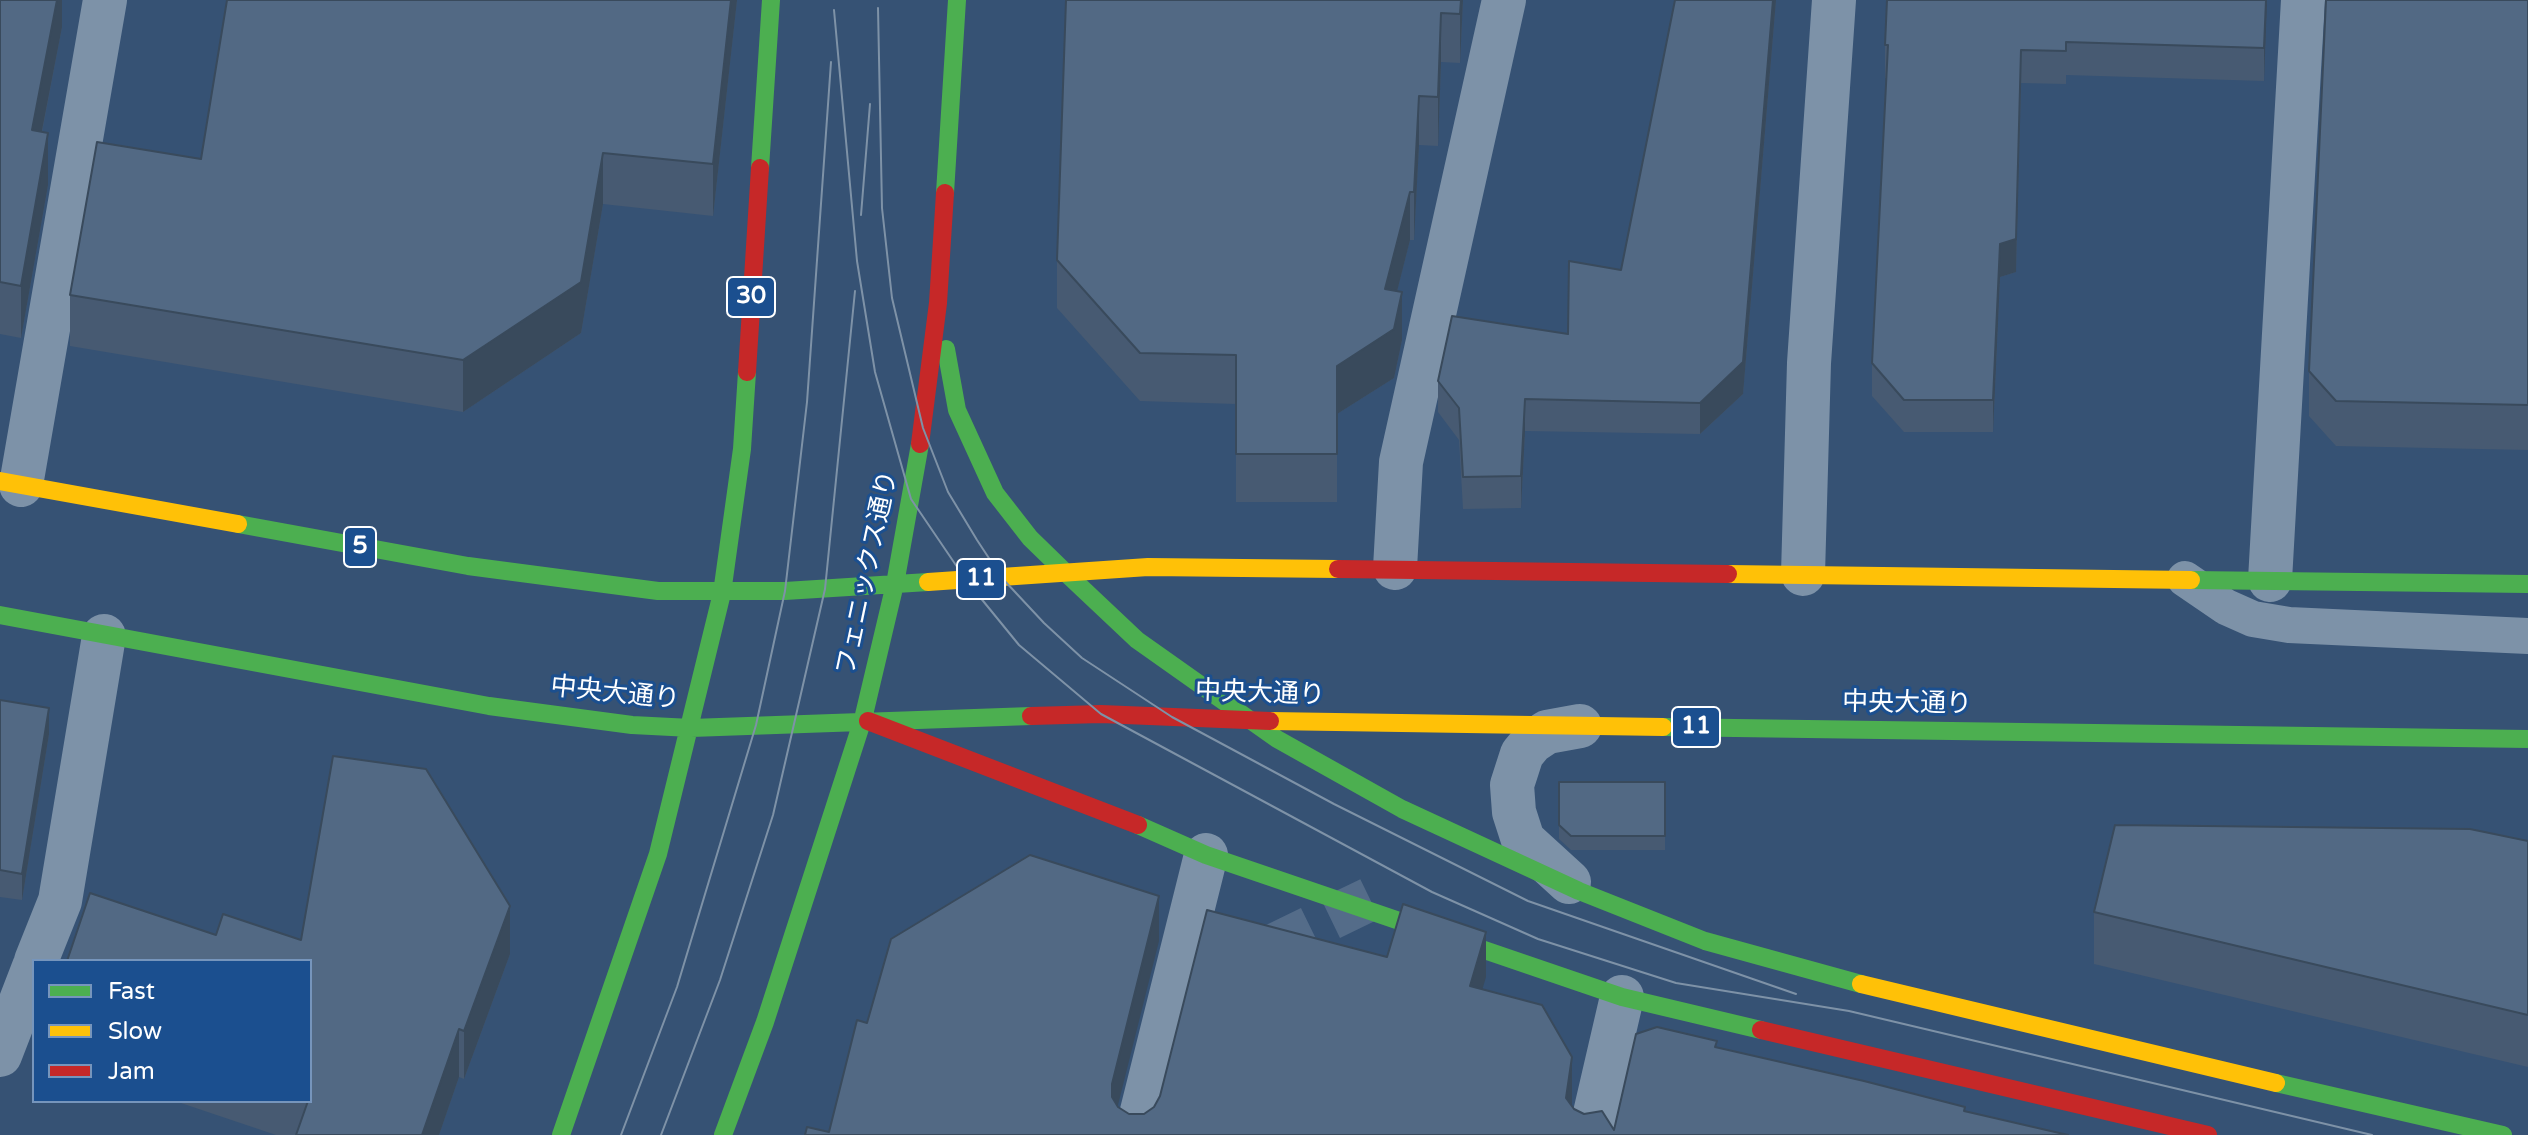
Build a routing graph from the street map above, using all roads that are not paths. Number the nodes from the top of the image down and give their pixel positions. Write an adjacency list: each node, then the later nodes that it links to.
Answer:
1 (105, 0): 8 (street)
2 (771, 0): 16 (main road, 30)
3 (957, 0): 7 (main road, フェニックス通り)
4 (1504, 0): 9 (street)
5 (1834, 0): 11 (street)
6 (2303, 0): 13 (street)
7 (938, 303): 10 (main road); 14 (main road, フェニックス通り)
8 (11, 483): 16 (main road, 5)
9 (1395, 568): 10 (main road, 11); 11 (main road, 11)
10 (1067, 574): 14 (main road, 11); 21 (main road)
11 (1803, 574): 12 (main road, 11)
12 (2185, 579): 13 (main road, 11); 19 (lane)
13 (2270, 580): 15 (main road, 11)
14 (895, 584): 16 (main road, 5); 20 (main road, フェニックス通り)
15 (2528, 584)
16 (722, 593): 23 (main road)
17 (0, 615): 18 (main road, 中央大通り)
18 (104, 636): 23 (main road, 中央大通り); 27 (street)
19 (2528, 636)
20 (863, 719): 21 (main road, 中央大通り / 11); 23 (main road, 中央大通り); 25 (main road); 32 (main road, フェニックス通り)
21 (1248, 721): 22 (main road, 中央大通り / 11); 26 (main road)
22 (1599, 726): 24 (main road, 中央大通り / 11); 26 (street)
23 (691, 728): 31 (main road)
24 (2528, 739)
25 (1206, 855): 29 (main road); 33 (street)
26 (1579, 891): 36 (main road)
27 (37, 959)
28 (32, 972): 30 (street)
29 (1622, 997): 34 (street); 35 (main road)
30 (0, 1055)
31 (561, 1135)
32 (723, 1135)
33 (1136, 1135)
34 (1590, 1135)
35 (2208, 1135)
36 (2503, 1135)

